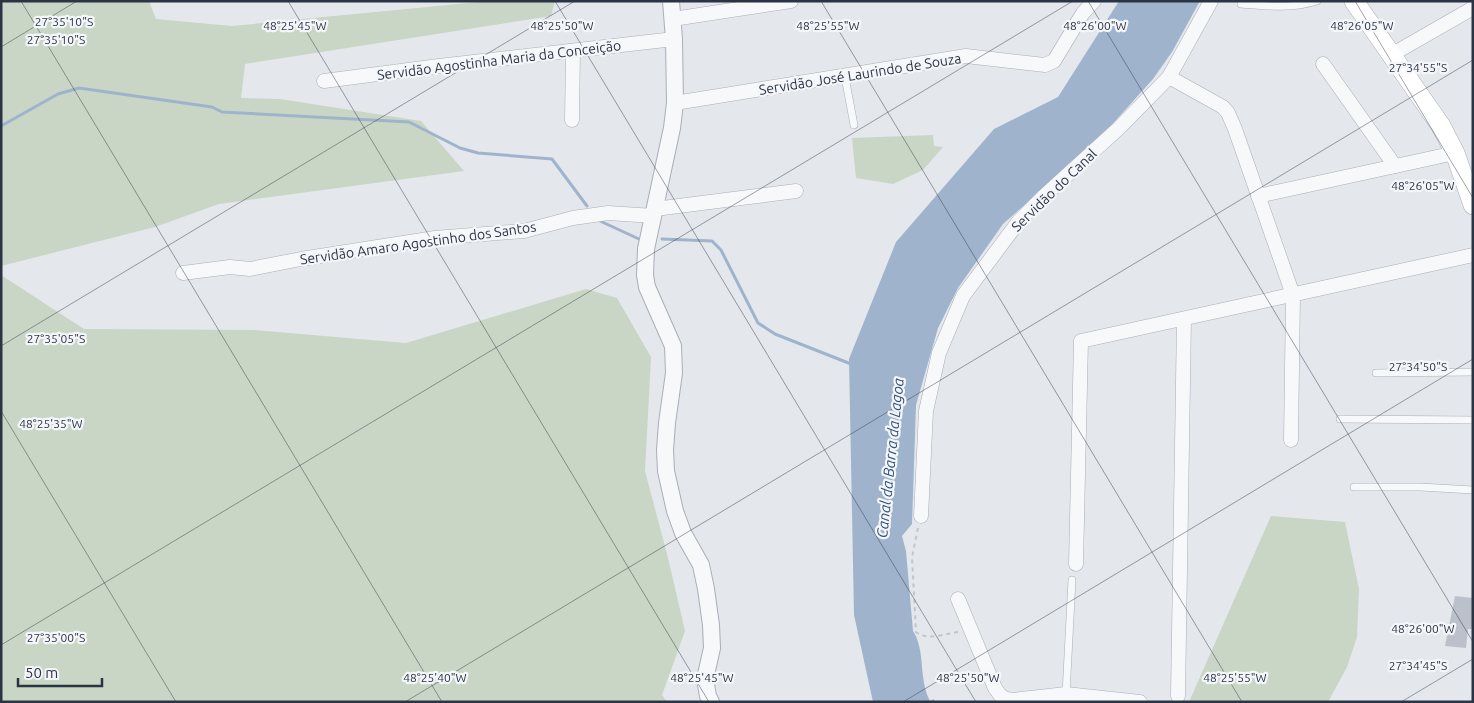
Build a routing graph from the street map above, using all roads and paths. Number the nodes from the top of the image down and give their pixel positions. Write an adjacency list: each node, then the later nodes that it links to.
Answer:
1 (671, 1): 9 (street)
2 (791, 1): 9 (street)
3 (1094, 1): 14 (street, Servidão José Laurindo de Souza)
4 (1211, 1): 15 (street, Servidão do Canal)
5 (1316, 1): 7 (lane)
6 (1354, 1): 12 (main road)
7 (1240, 4)
8 (1473, 8): 12 (street)
9 (672, 19): 10 (street)
10 (674, 39): 11 (street, Servidão Agostinha Maria da Conceição); 17 (street)
11 (573, 51): 16 (street, Servidão Agostinha Maria da Conceição); 18 (street)
12 (1391, 55): 20 (main road)
13 (1323, 64): 21 (street)
14 (845, 77): 17 (street, Servidão José Laurindo de Souza); 19 (lane)
15 (1169, 77): 23 (street); 37 (street, Servidão do Canal)
16 (324, 81)
17 (676, 103): 25 (street)
18 (572, 120)
19 (854, 125)
20 (1455, 153): 21 (street); 24 (main road)
21 (1395, 166): 23 (street)
22 (796, 191): 25 (street, Servidão Amaro Agostinho dos Santos)
23 (1258, 196): 28 (street)
24 (1473, 205)
25 (654, 212): 27 (street, Servidão Amaro Agostinho dos Santos); 44 (street)
26 (1473, 255): 28 (street)
27 (183, 273)
28 (1293, 295): 29 (street); 34 (street)
29 (1184, 319): 38 (street); 43 (street)
30 (1473, 372): 31 (lane)
31 (1376, 373)
32 (1340, 419): 33 (lane)
33 (1473, 420)
34 (1291, 440)
35 (1354, 487): 36 (lane)
36 (1473, 490)
37 (921, 516): 41 (path)
38 (1076, 564)
39 (1072, 580): 42 (lane)
40 (958, 599): 41 (street)
41 (971, 630): 42 (street)
42 (1066, 694): 45 (street)
43 (1178, 696)
44 (711, 702)
45 (1140, 702)

